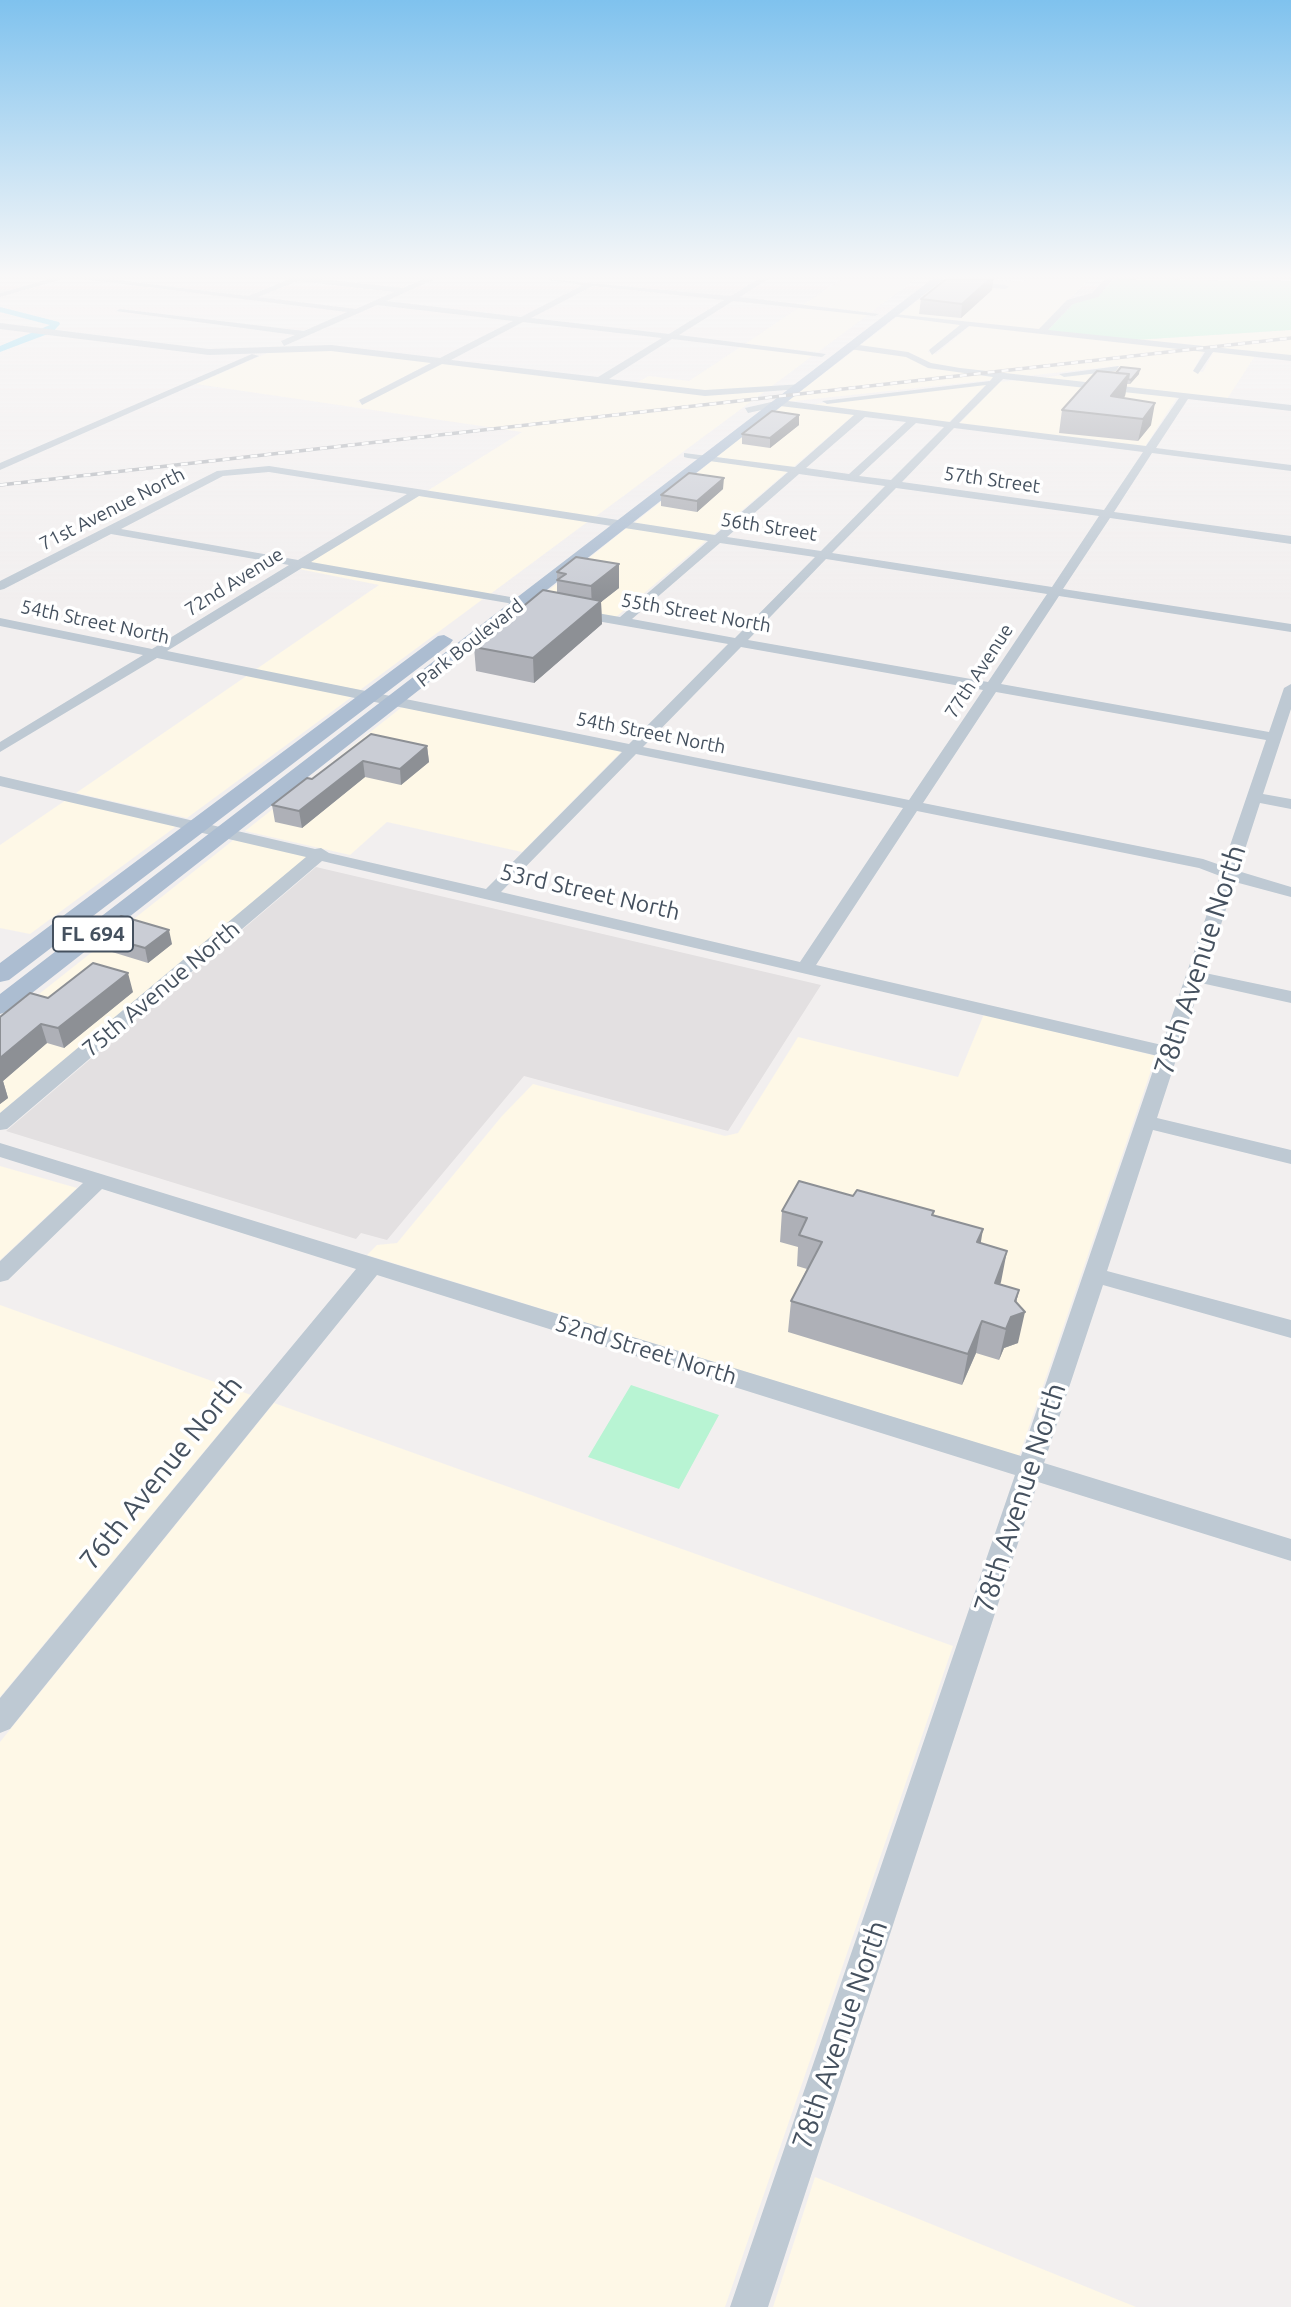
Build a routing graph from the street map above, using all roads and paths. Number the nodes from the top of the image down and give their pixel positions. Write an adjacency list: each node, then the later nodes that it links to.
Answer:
1 (185, 387): 19 (street)
2 (391, 387): 11 (street)
3 (654, 387): 10 (street)
4 (793, 387): 10 (main road, Park Boulevard / FL 694)
5 (801, 387): 10 (main road, Park Boulevard / FL 694)
6 (910, 387): 10 (street)
7 (990, 387): 15 (street)
8 (1103, 387): 9 (street)
9 (1185, 396): 12 (street); 16 (street, 77th Avenue)
10 (782, 399): 13 (street); 17 (main road, Park Boulevard / FL 694); 18 (main road, Park Boulevard / FL 694)
11 (362, 402)
12 (1291, 408)
13 (862, 414): 14 (street); 22 (street)
14 (914, 420): 15 (street); 23 (street)
15 (952, 425): 16 (street); 24 (street)
16 (1149, 450): 20 (street); 26 (street, 77th Avenue)
17 (688, 455): 18 (street, 57th Street); 27 (main road, Park Boulevard / FL 694)
18 (709, 458): 22 (street, 57th Street); 28 (main road, Park Boulevard / FL 694)
19 (0, 467)
20 (1291, 468)
21 (241, 470): 25 (street, 56th Street); 29 (street, 71st Avenue North)
22 (796, 471): 23 (street, 57th Street); 30 (street)
23 (851, 478): 24 (street, 57th Street)
24 (894, 484): 26 (street, 57th Street); 32 (street)
25 (417, 492): 27 (street, 56th Street); 33 (street, 72nd Avenue)
26 (1106, 514): 31 (street, 57th Street); 35 (street, 77th Avenue)
27 (602, 520): 28 (street, 56th Street); 36 (main road, Park Boulevard / FL 694)
28 (625, 523): 30 (street, 56th Street); 37 (main road, Park Boulevard / FL 694)
29 (110, 530): 33 (street, 55th Street North); 34 (street, 71st Avenue North)
30 (718, 539): 32 (street, 56th Street); 38 (street)
31 (1291, 540)
32 (824, 556): 35 (street, 56th Street); 41 (street)
33 (300, 564): 36 (street, 55th Street North); 42 (street, 72nd Avenue)
34 (0, 586)
35 (1055, 591): 40 (street, 56th Street); 43 (street, 77th Avenue)
36 (498, 599): 37 (street, 55th Street North); 44 (main road, Park Boulevard / FL 694)
37 (522, 603): 38 (street, 55th Street North); 46 (main road, Park Boulevard / FL 694)
38 (623, 621): 41 (street, 55th Street North)
39 (0, 622): 42 (street, 54th Street North)
40 (1291, 628)
41 (739, 642): 43 (street, 55th Street North); 49 (street)
42 (154, 654): 44 (street, 54th Street North); 48 (street, 72nd Avenue)
43 (992, 686): 47 (street, 55th Street North); 52 (street, 77th Avenue)
44 (370, 695): 46 (street, 54th Street North); 54 (main road, Park Boulevard / FL 694)
45 (1290, 698): 47 (street, 78th Avenue North)
46 (396, 700): 49 (street, 54th Street North); 55 (main road, Park Boulevard / FL 694)
47 (1275, 737): 51 (street, 78th Avenue North)
48 (0, 748)
49 (633, 750): 52 (street, 54th Street North); 59 (street)
50 (0, 781): 54 (street, 53rd Street North)
51 (1255, 797): 53 (street); 57 (street, 78th Avenue North)
52 (914, 804): 57 (street, 54th Street North); 60 (street, 77th Avenue)
53 (1291, 804)
54 (198, 825): 55 (street, 53rd Street North); 61 (main road, Park Boulevard / FL 694)
55 (228, 831): 56 (street, 53rd Street North); 64 (main road, Park Boulevard / FL 694)
56 (321, 853): 59 (street, 53rd Street North); 67 (street, 75th Avenue North)
57 (1228, 876): 58 (street, 54th Street North); 62 (street, 78th Avenue North)
58 (1291, 892)
59 (491, 893): 60 (street, 53rd Street North)
60 (806, 967): 65 (street, 53rd Street North)
61 (0, 975)
62 (1195, 976): 63 (street); 65 (street, 78th Avenue North)
63 (1291, 997)
64 (0, 1006)
65 (1169, 1053): 66 (street, 78th Avenue North)
66 (1146, 1122): 69 (street); 73 (street, 78th Avenue North)
67 (0, 1124)
68 (0, 1150): 70 (street, 52nd Street North)
69 (1291, 1157)
70 (98, 1181): 71 (street, 52nd Street North); 72 (street)
71 (372, 1265): 75 (street, 52nd Street North); 77 (street, 76th Avenue North)
72 (0, 1274)
73 (1094, 1275): 74 (street); 75 (street, 78th Avenue North)
74 (1291, 1329)
75 (1030, 1469): 76 (street, 52nd Street North); 78 (street, 78th Avenue North)
76 (1291, 1550)
77 (0, 1720)
78 (749, 2307)

